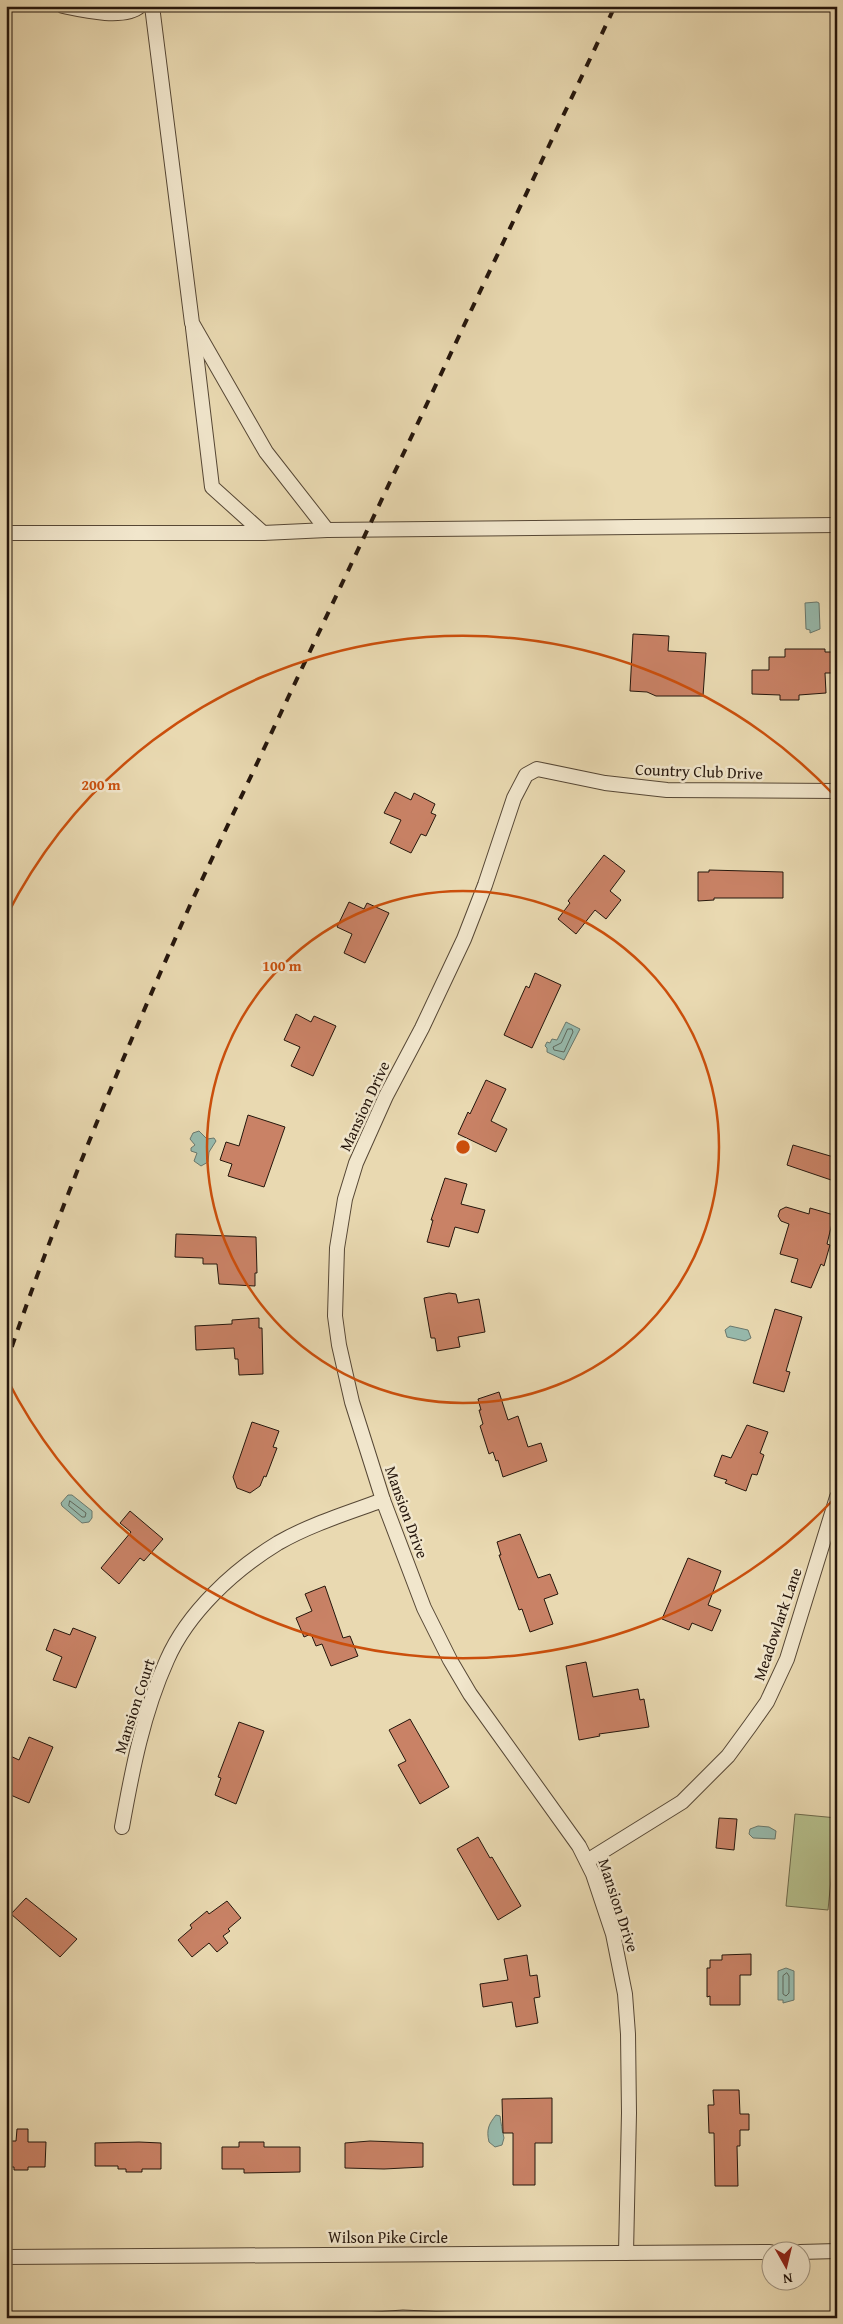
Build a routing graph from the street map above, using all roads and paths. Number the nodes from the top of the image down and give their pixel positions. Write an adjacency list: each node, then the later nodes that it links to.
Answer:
1 (63, 6): 2 (street)
2 (140, 6)
3 (152, 6): 4 (street)
4 (192, 322): 6 (street); 8 (street)
5 (837, 526): 6 (street)
6 (326, 530): 8 (street)
7 (6, 533): 8 (street)
8 (263, 533)
9 (532, 771): 10 (street, Country Club Drive); 12 (street, Mansion Drive)
10 (837, 790)
11 (837, 1497): 14 (street, Meadowlark Lane)
12 (383, 1500): 13 (street, Mansion Court); 14 (street, Mansion Drive)
13 (122, 1828)
14 (587, 1861): 18 (street, Mansion Drive)
15 (837, 2251): 17 (street)
16 (760, 2252): 18 (street, Wilson Pike Circle)
17 (810, 2252)
18 (626, 2253): 19 (street, Wilson Pike Circle)
19 (6, 2257)
20 (443, 2316): 21 (lane); 22 (lane)
21 (348, 2318)
22 (490, 2318)

